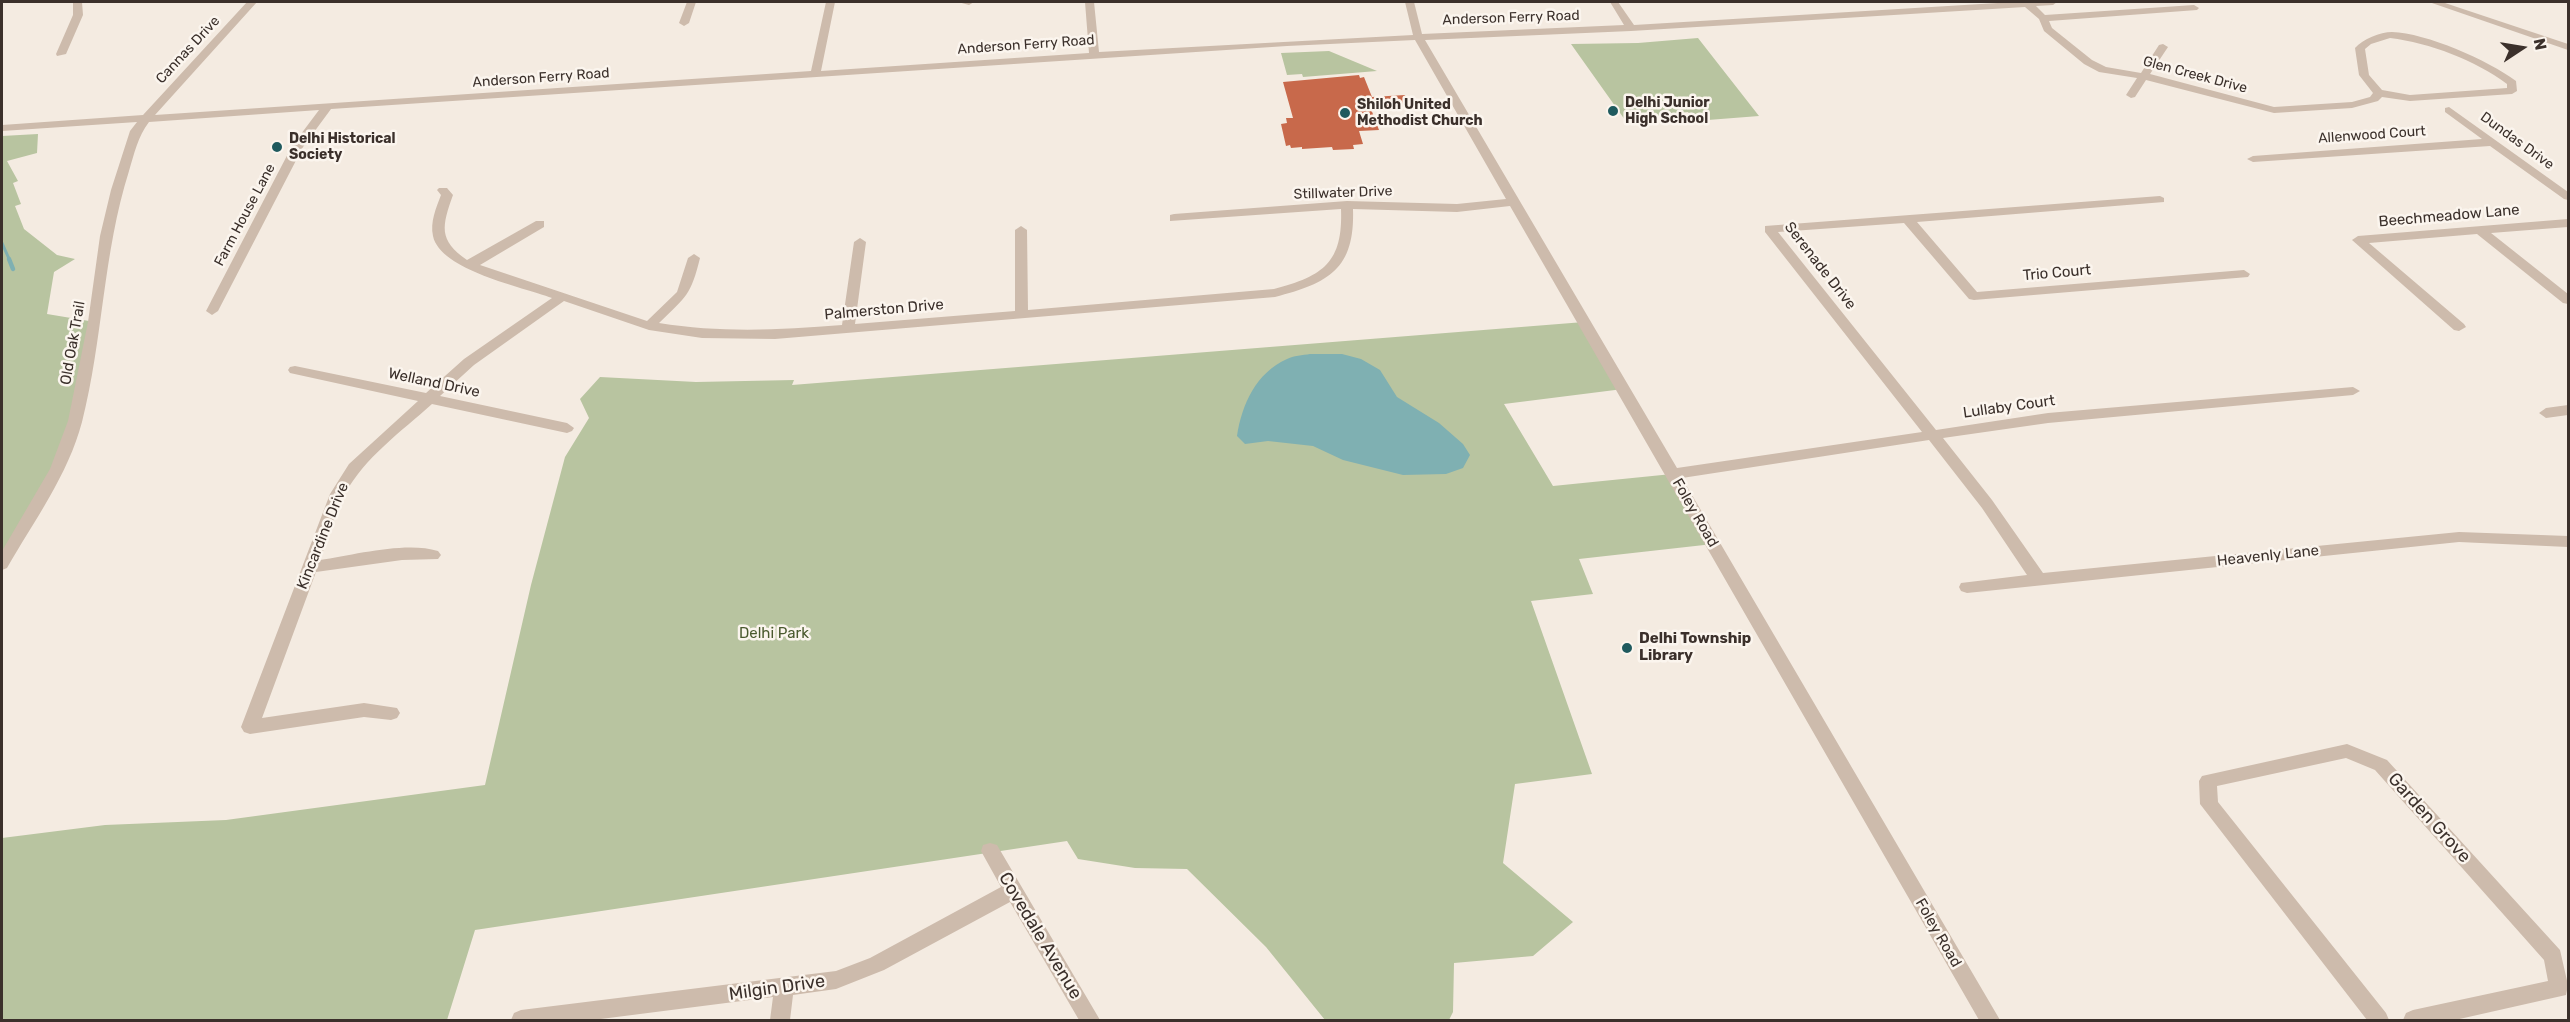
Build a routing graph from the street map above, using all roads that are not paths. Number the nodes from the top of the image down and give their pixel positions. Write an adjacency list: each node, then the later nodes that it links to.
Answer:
1 (80, 2): 20 (street)
2 (252, 2): 28 (street, Cannas Drive)
3 (691, 2): 15 (street)
4 (830, 2): 22 (street)
5 (963, 2): 6 (street)
6 (969, 2)
7 (1089, 2): 21 (street)
8 (1409, 2): 17 (street, Foley Road)
9 (1614, 2): 16 (street)
10 (2053, 2): 12 (street, Anderson Ferry Road)
11 (2434, 2): 19 (street)
12 (2027, 3): 14 (street, Glen Creek Drive); 16 (street, Anderson Ferry Road)
13 (2194, 8): 14 (street)
14 (2043, 18): 23 (street, Glen Creek Drive)
15 (684, 23)
16 (1631, 28): 17 (street, Anderson Ferry Road)
17 (1418, 36): 21 (street, Anderson Ferry Road); 35 (street, Foley Road)
18 (2163, 46): 23 (street)
19 (2568, 47)
20 (62, 54)
21 (1094, 55): 22 (street, Anderson Ferry Road)
22 (815, 75): 26 (street, Anderson Ferry Road)
23 (2144, 76): 24 (street, Glen Creek Drive); 25 (street)
24 (2379, 93): 24 (street)
25 (2131, 95)
26 (328, 106): 28 (street, Anderson Ferry Road); 49 (street, Farm House Lane)
27 (2449, 110): 30 (street, Dundas Drive)
28 (146, 118): 29 (street, Anderson Ferry Road); 64 (street, Old Oak Trail)
29 (2, 128)
30 (2493, 142): 31 (street, Allenwood Court); 33 (street, Dundas Drive)
31 (2253, 159)
32 (443, 190): 45 (street, Palmerston Drive)
33 (2568, 196)
34 (2160, 200): 38 (street, Serenade Drive)
35 (1514, 202): 36 (street, Stillwater Drive); 61 (street, Foley Road)
36 (1347, 205): 37 (street, Stillwater Drive); 50 (street, Palmerston Drive)
37 (1174, 218)
38 (1907, 218): 46 (street, Trio Court); 60 (street, Serenade Drive)
39 (2568, 223): 42 (street, Beechmeadow Lane)
40 (540, 224): 45 (street)
41 (1022, 230): 50 (street)
42 (2480, 230): 48 (street); 52 (street, Beechmeadow Lane)
43 (860, 242): 53 (street)
44 (694, 258): 51 (street)
45 (469, 266): 47 (street, Palmerston Drive)
46 (2244, 274)
47 (563, 296): 51 (street, Palmerston Drive); 56 (street, Kincardine Drive)
48 (2568, 300)
49 (212, 310)
50 (1022, 315): 53 (street, Palmerston Drive)
51 (649, 327): 53 (street, Palmerston Drive)
52 (2459, 327)
53 (848, 329)
54 (295, 370): 56 (street, Welland Drive)
55 (2353, 391): 60 (street, Lullaby Court)
56 (429, 398): 59 (street, Welland Drive); 65 (street, Kincardine Drive)
57 (2568, 411): 58 (street)
58 (2546, 412)
59 (567, 428)
60 (1933, 435): 61 (street, Lullaby Court); 66 (street, Serenade Drive)
61 (1672, 474): 75 (street, Foley Road)
62 (2568, 542): 66 (street, Heavenly Lane)
63 (433, 555): 65 (street)
64 (2, 564)
65 (309, 567): 68 (street, Kincardine Drive)
66 (2038, 579): 67 (street, Heavenly Lane)
67 (1967, 587)
68 (391, 713)
69 (990, 851): 70 (street, Covedale Avenue)
70 (1013, 890): 71 (street, Milgin Drive); 74 (street, Covedale Avenue)
71 (784, 988): 72 (street, Milgin Drive); 73 (street)
72 (521, 1020)
73 (780, 1020)
74 (1090, 1020)
75 (1990, 1020)
76 (2379, 1020): 77 (street, Garden Grove)
77 (2413, 1020)

